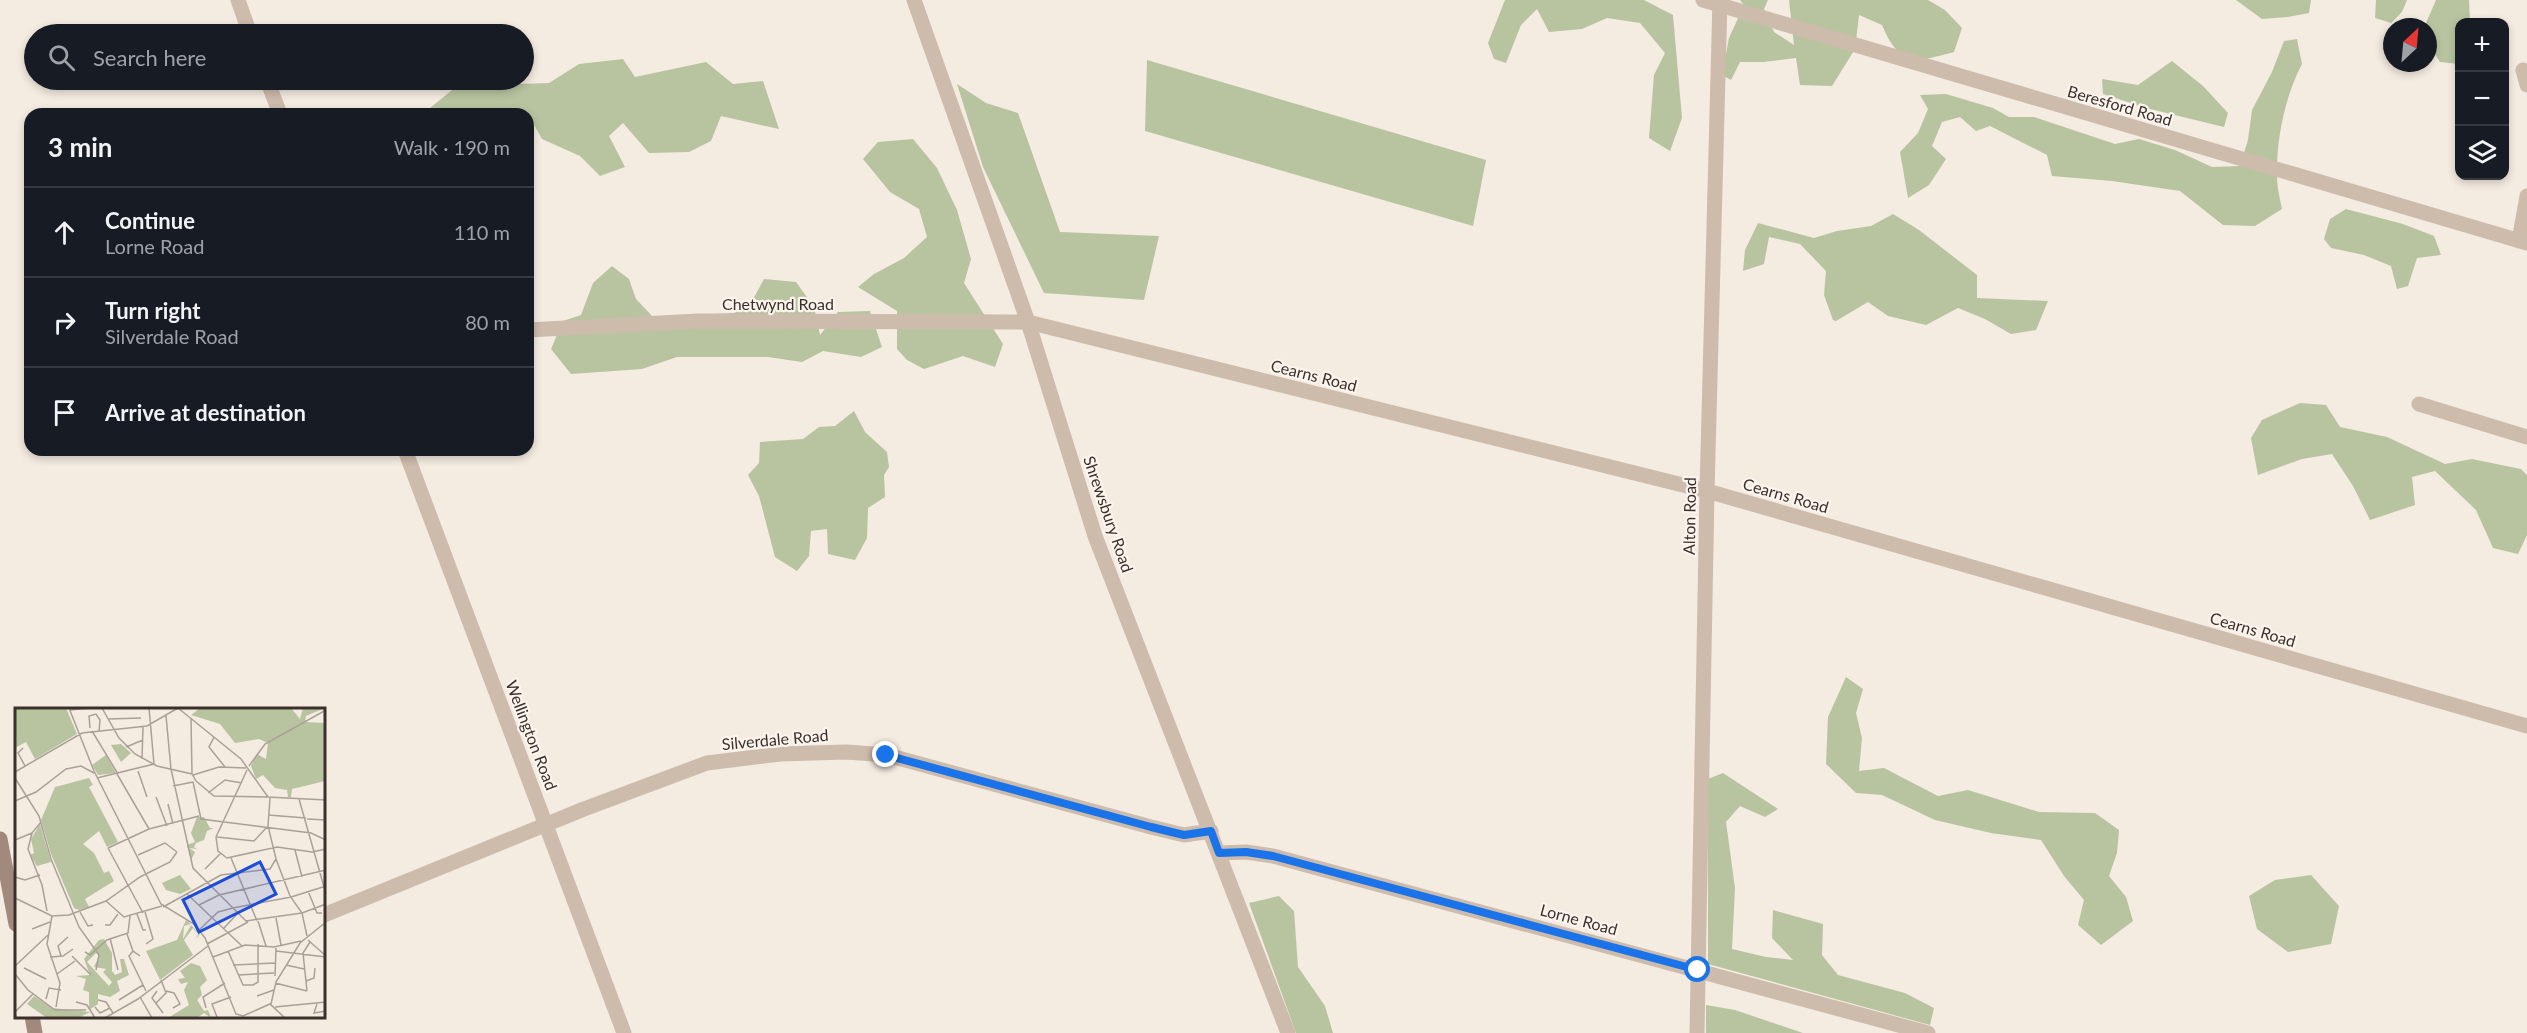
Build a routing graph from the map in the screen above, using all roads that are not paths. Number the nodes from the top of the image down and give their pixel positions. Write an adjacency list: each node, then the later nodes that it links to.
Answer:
1 (238, 0): 5 (street)
2 (914, 0): 12 (street, Shrewsbury Road)
3 (1703, 0): 4 (street, Beresford Road)
4 (1720, 3): 11 (street, Beresford Road); 17 (street, Alton Road)
5 (246, 24)
6 (2523, 70): 7 (street)
7 (2527, 85)
8 (271, 90): 9 (street)
9 (277, 108)
10 (2527, 196): 11 (street)
11 (2523, 242)
12 (1028, 322): 13 (street, Chetwynd Road); 17 (street, Cearns Road); 20 (street, Shrewsbury Road)
13 (534, 330)
14 (2419, 404): 15 (street)
15 (2527, 437)
16 (407, 456): 19 (street, Wellington Road)
17 (1707, 491): 18 (street, Cearns Road); 25 (street, Alton Road)
18 (2527, 726)
19 (546, 824): 20 (street, Silverdale Road); 23 (street, Silverdale Road); 28 (street, Wellington Road)
20 (1211, 831): 22 (street, Shrewsbury Road)
21 (0, 839): 24 (main road)
22 (1219, 853): 25 (street, Lorne Road); 29 (street, Shrewsbury Road)
23 (326, 914)
24 (15, 919)
25 (1698, 970): 30 (street, Alton Road); 31 (street, Lorne Road)
26 (33, 1018): 27 (main road)
27 (35, 1033)
28 (624, 1033)
29 (1288, 1033)
30 (1697, 1033)
31 (1928, 1033)

